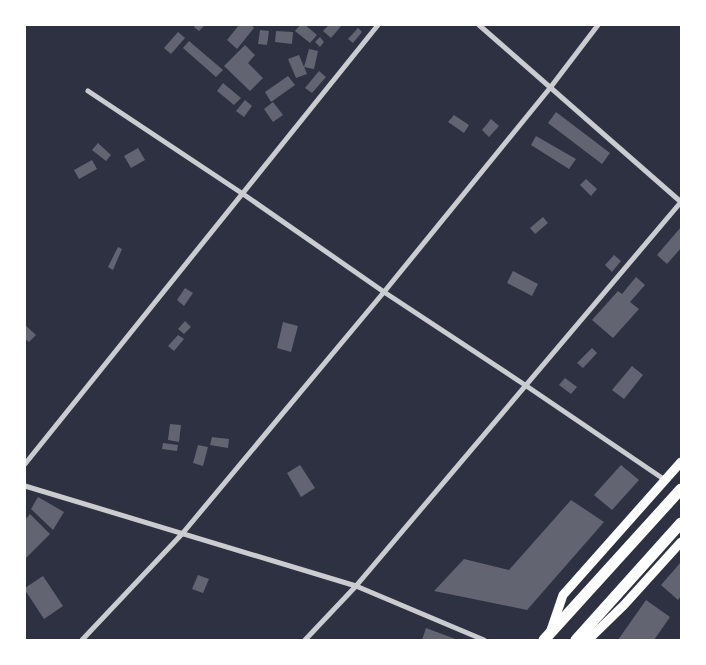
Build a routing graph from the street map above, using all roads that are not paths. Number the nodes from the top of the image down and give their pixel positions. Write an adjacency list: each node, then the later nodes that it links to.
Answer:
1 (378, 25): 6 (street)
2 (479, 25): 4 (street)
3 (598, 25): 4 (street)
4 (550, 88): 7 (street); 8 (street)
5 (88, 91): 6 (street)
6 (243, 194): 7 (street); 10 (street)
7 (384, 292): 8 (street); 15 (street)
8 (525, 385): 11 (street); 17 (street)
9 (681, 462): 11 (main road)
10 (25, 464)
11 (665, 480): 18 (main road)
12 (25, 486): 15 (street)
13 (681, 489): 18 (highway)
14 (681, 523): 22 (highway)
15 (182, 534): 17 (street); 19 (street)
16 (681, 542): 23 (main road)
17 (356, 586): 20 (street); 21 (street)
18 (547, 636)
19 (82, 640)
20 (305, 640)
21 (484, 640)
22 (576, 640)
23 (588, 640)

